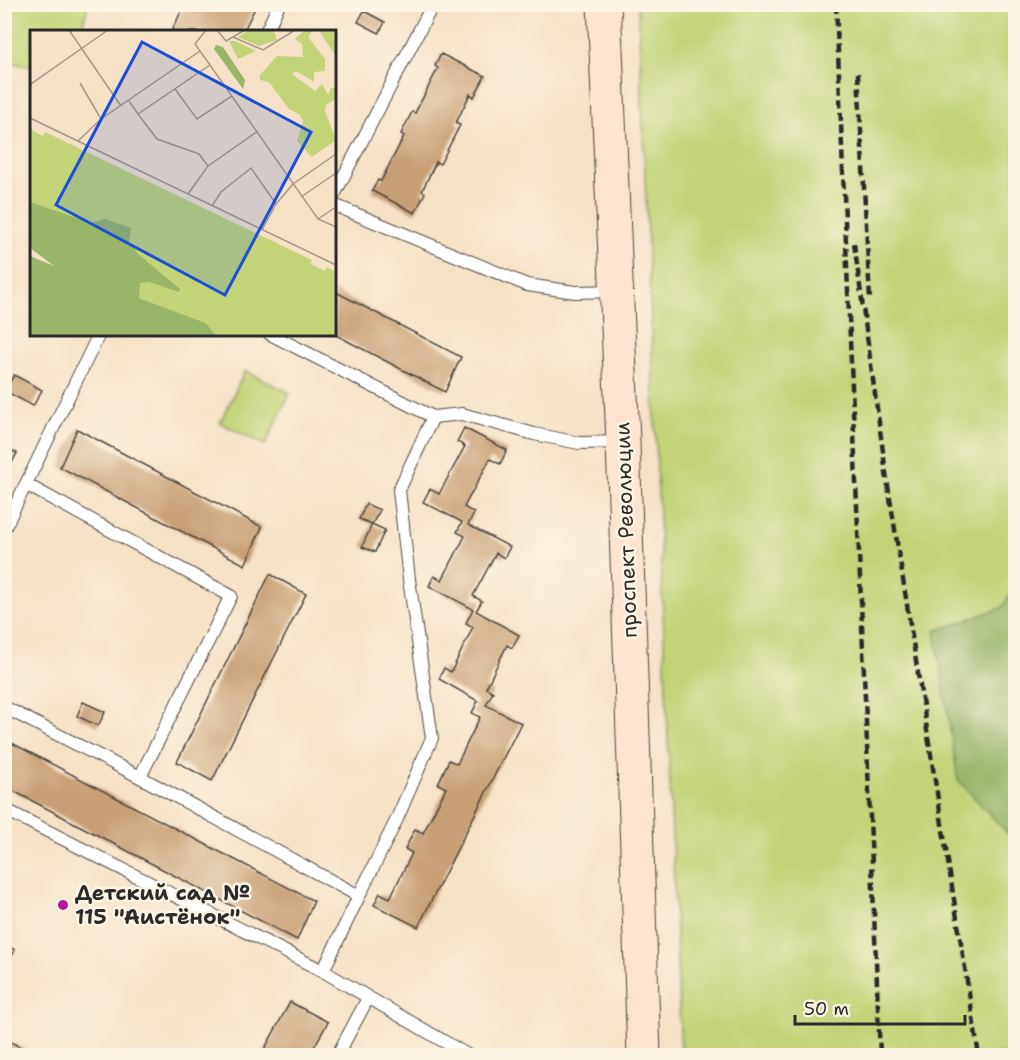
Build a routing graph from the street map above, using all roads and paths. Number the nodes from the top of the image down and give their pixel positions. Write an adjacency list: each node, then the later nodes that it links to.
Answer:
1 (279, 4): 4 (lane)
2 (433, 4): 5 (lane)
3 (604, 4): 7 (main road, проспект Революции)
4 (267, 30)
5 (336, 191)
6 (336, 206): 7 (lane)
7 (616, 291): 11 (main road, проспект Революции)
8 (98, 336): 12 (lane)
9 (274, 336): 10 (lane)
10 (433, 417): 11 (lane); 17 (lane)
11 (622, 442): 22 (main road, проспект Революции)
12 (27, 484): 13 (lane); 15 (lane)
13 (4, 529)
14 (4, 707): 15 (lane)
15 (140, 777): 17 (lane)
16 (4, 809): 18 (lane)
17 (359, 896): 18 (lane)
18 (323, 971): 19 (lane)
19 (368, 998): 20 (lane); 21 (lane)
20 (337, 1056)
21 (469, 1056)
22 (645, 1056)

